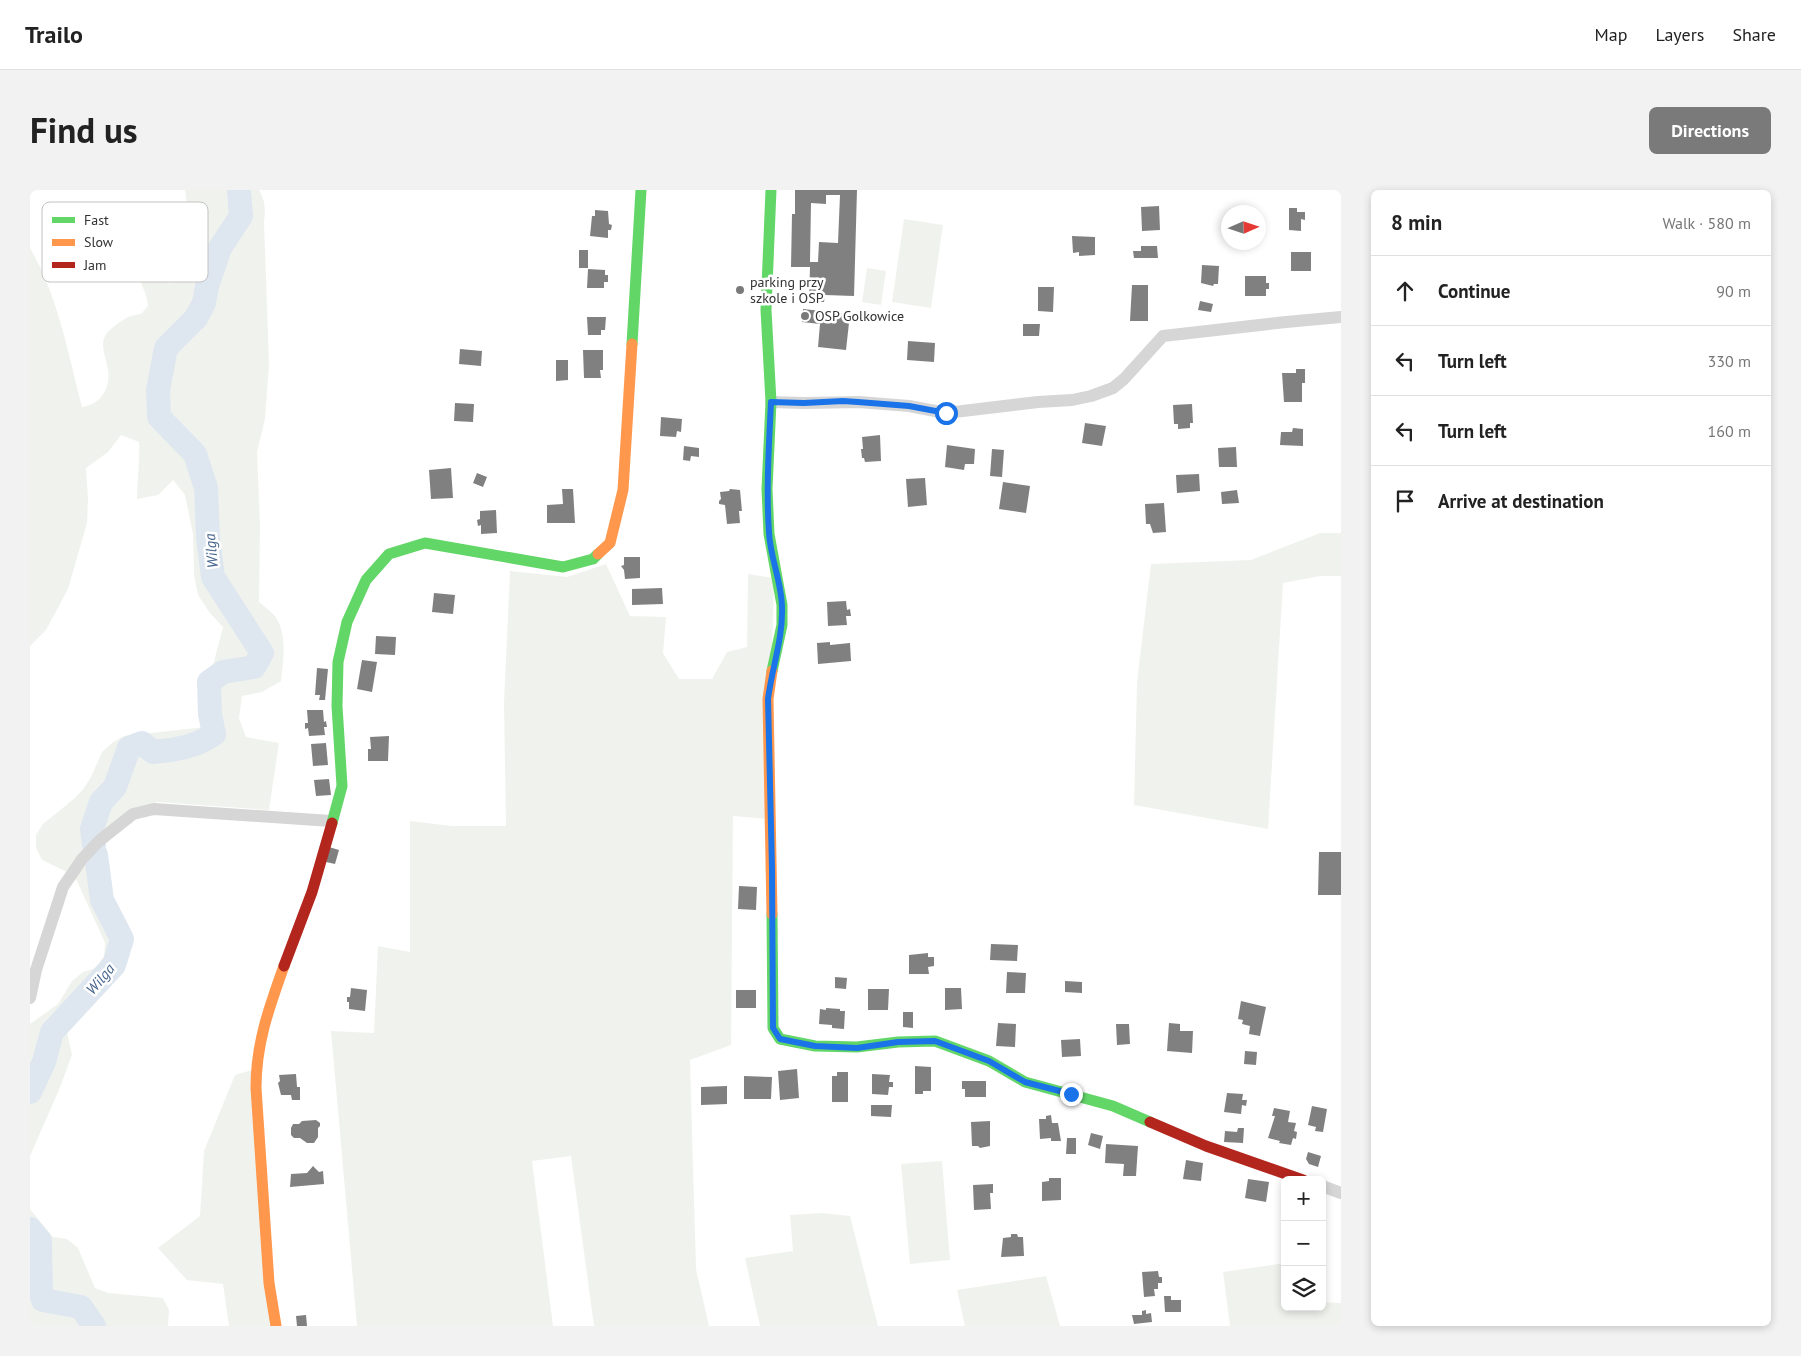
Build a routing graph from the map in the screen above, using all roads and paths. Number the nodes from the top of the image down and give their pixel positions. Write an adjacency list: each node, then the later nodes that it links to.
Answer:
1 (640, 190): 5 (street)
2 (771, 190): 4 (street)
3 (1341, 317): 4 (street)
4 (771, 402): 7 (street)
5 (332, 821): 6 (street); 10 (street)
6 (30, 998)
7 (1292, 1176)
8 (1326, 1187): 9 (street)
9 (1341, 1193)
10 (276, 1326)

